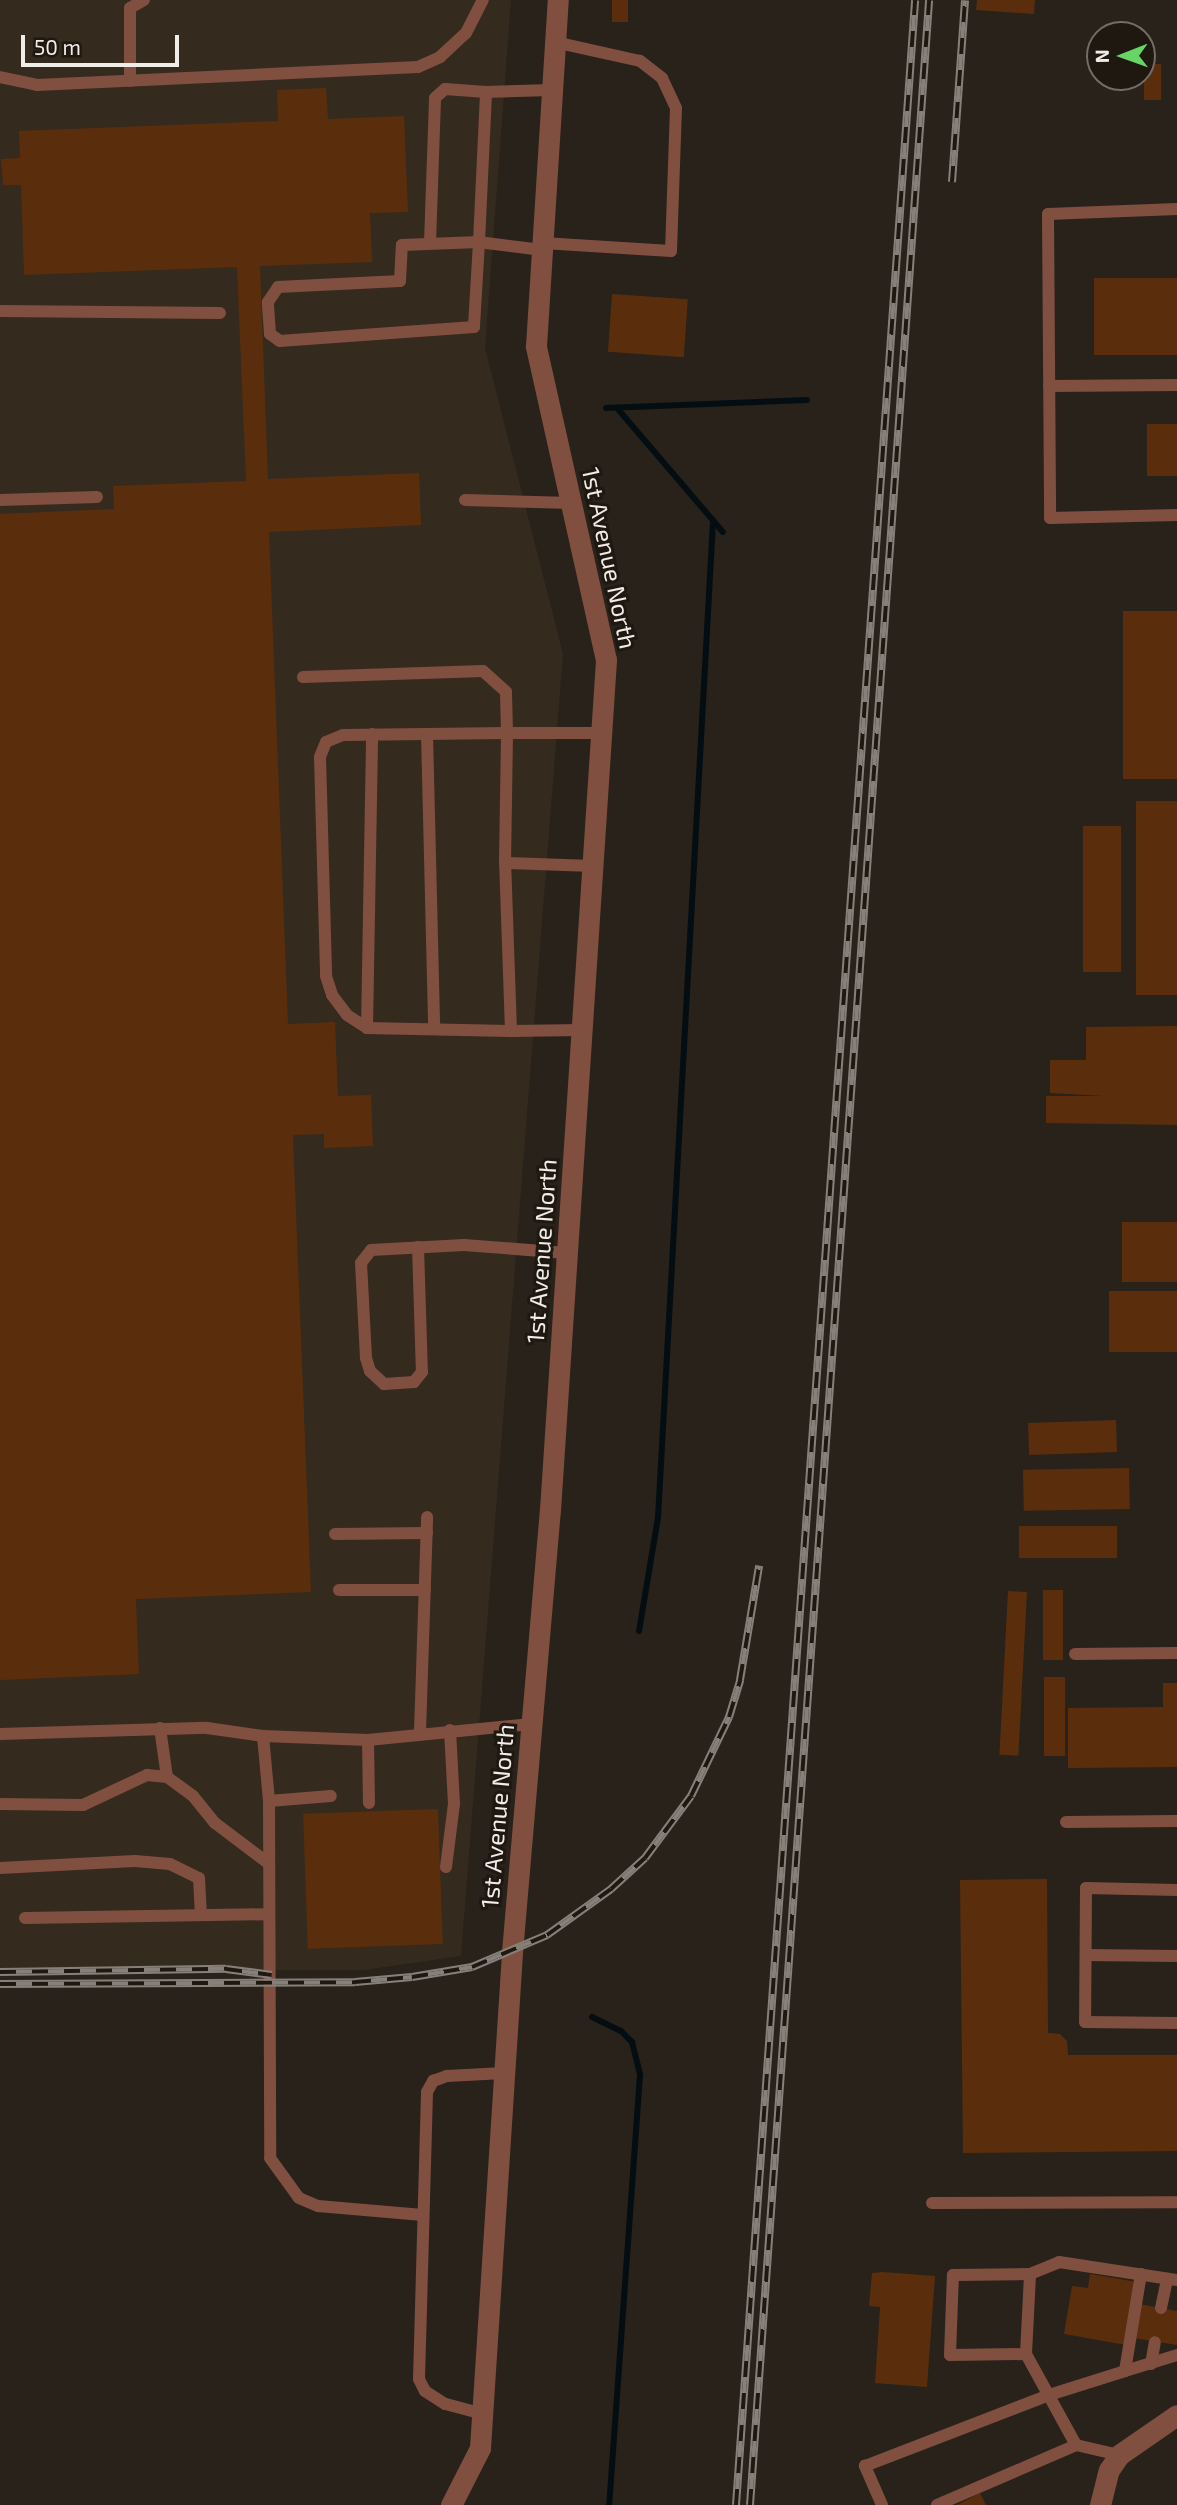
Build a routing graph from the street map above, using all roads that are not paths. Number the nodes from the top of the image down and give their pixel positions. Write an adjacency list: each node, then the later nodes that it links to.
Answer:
1 (144, 0): 6 (lane)
2 (483, 0): 6 (lane)
3 (558, 0): 4 (street, 1st Avenue North)
4 (555, 42): 7 (street, 1st Avenue North); 12 (lane)
5 (0, 77): 6 (lane)
6 (130, 81)
7 (552, 90): 8 (lane); 12 (street, 1st Avenue North)
8 (486, 92): 10 (lane); 11 (lane)
9 (1177, 209): 16 (lane)
10 (479, 242): 11 (lane); 11 (lane); 12 (lane)
11 (430, 243)
12 (542, 246): 20 (street, 1st Avenue North)
13 (0, 311): 14 (lane)
14 (220, 313)
15 (1177, 385): 16 (lane)
16 (1049, 386): 21 (lane)
17 (97, 497): 18 (lane)
18 (0, 500)
19 (465, 500): 20 (lane)
20 (571, 503): 24 (street, 1st Avenue North)
21 (1177, 515)
22 (303, 677): 23 (lane)
23 (507, 733): 24 (lane); 26 (lane); 27 (lane)
24 (602, 733): 28 (street, 1st Avenue North)
25 (372, 734): 26 (lane); 29 (lane); 29 (lane)
26 (427, 734): 30 (lane)
27 (505, 863): 28 (lane); 32 (lane)
28 (593, 866): 31 (street, 1st Avenue North)
29 (367, 1028): 30 (lane)
30 (433, 1029): 32 (lane)
31 (582, 1030): 32 (lane); 34 (street, 1st Avenue North)
32 (511, 1031)
33 (418, 1247): 33 (lane); 34 (lane)
34 (567, 1253): 42 (street, 1st Avenue North)
35 (427, 1517): 36 (lane)
36 (427, 1533): 37 (lane); 39 (lane)
37 (334, 1534)
38 (339, 1590): 39 (lane)
39 (425, 1590): 45 (lane)
40 (1177, 1653): 41 (lane)
41 (1075, 1654)
42 (531, 1724): 44 (lane); 66 (street, 1st Avenue North)
43 (160, 1728): 46 (lane); 47 (lane); 49 (lane)
44 (450, 1730): 45 (lane); 57 (lane)
45 (420, 1732): 48 (lane)
46 (0, 1734)
47 (263, 1736): 48 (lane); 51 (lane)
48 (368, 1740): 52 (lane)
49 (167, 1777): 53 (lane); 56 (lane)
50 (331, 1796): 51 (lane)
51 (269, 1801): 56 (lane)
52 (369, 1803)
53 (0, 1804)
54 (1177, 1821): 55 (lane)
55 (1066, 1822)
56 (268, 1864): 60 (lane)
57 (446, 1867)
58 (0, 1868): 61 (lane)
59 (1177, 1890): 63 (lane)
60 (268, 1914): 61 (lane); 69 (lane)
61 (201, 1915): 62 (lane)
62 (25, 1918)
63 (1086, 1955): 64 (lane); 65 (lane)
64 (1177, 1956)
65 (1177, 2022)
66 (504, 2073): 69 (lane); 80 (street, 1st Avenue North)
67 (1177, 2202): 68 (lane)
68 (932, 2203)
69 (423, 2215): 80 (lane)
70 (1030, 2274): 71 (lane); 75 (lane); 75 (lane)
71 (1141, 2274): 72 (lane); 78 (lane)
72 (1172, 2279): 73 (lane)
73 (1161, 2308)
74 (1155, 2342): 77 (lane)
75 (1026, 2354): 79 (lane)
76 (1177, 2355): 77 (lane)
77 (1151, 2364): 78 (lane)
78 (1125, 2371): 79 (lane)
79 (1049, 2395): 82 (lane); 85 (lane)
80 (482, 2414): 84 (street, 1st Avenue North)
81 (1177, 2415): 83 (street)
82 (1076, 2445): 83 (lane); 86 (lane)
83 (1119, 2455): 87 (street)
84 (451, 2505)
85 (882, 2505)
86 (937, 2505)
87 (1100, 2505)

